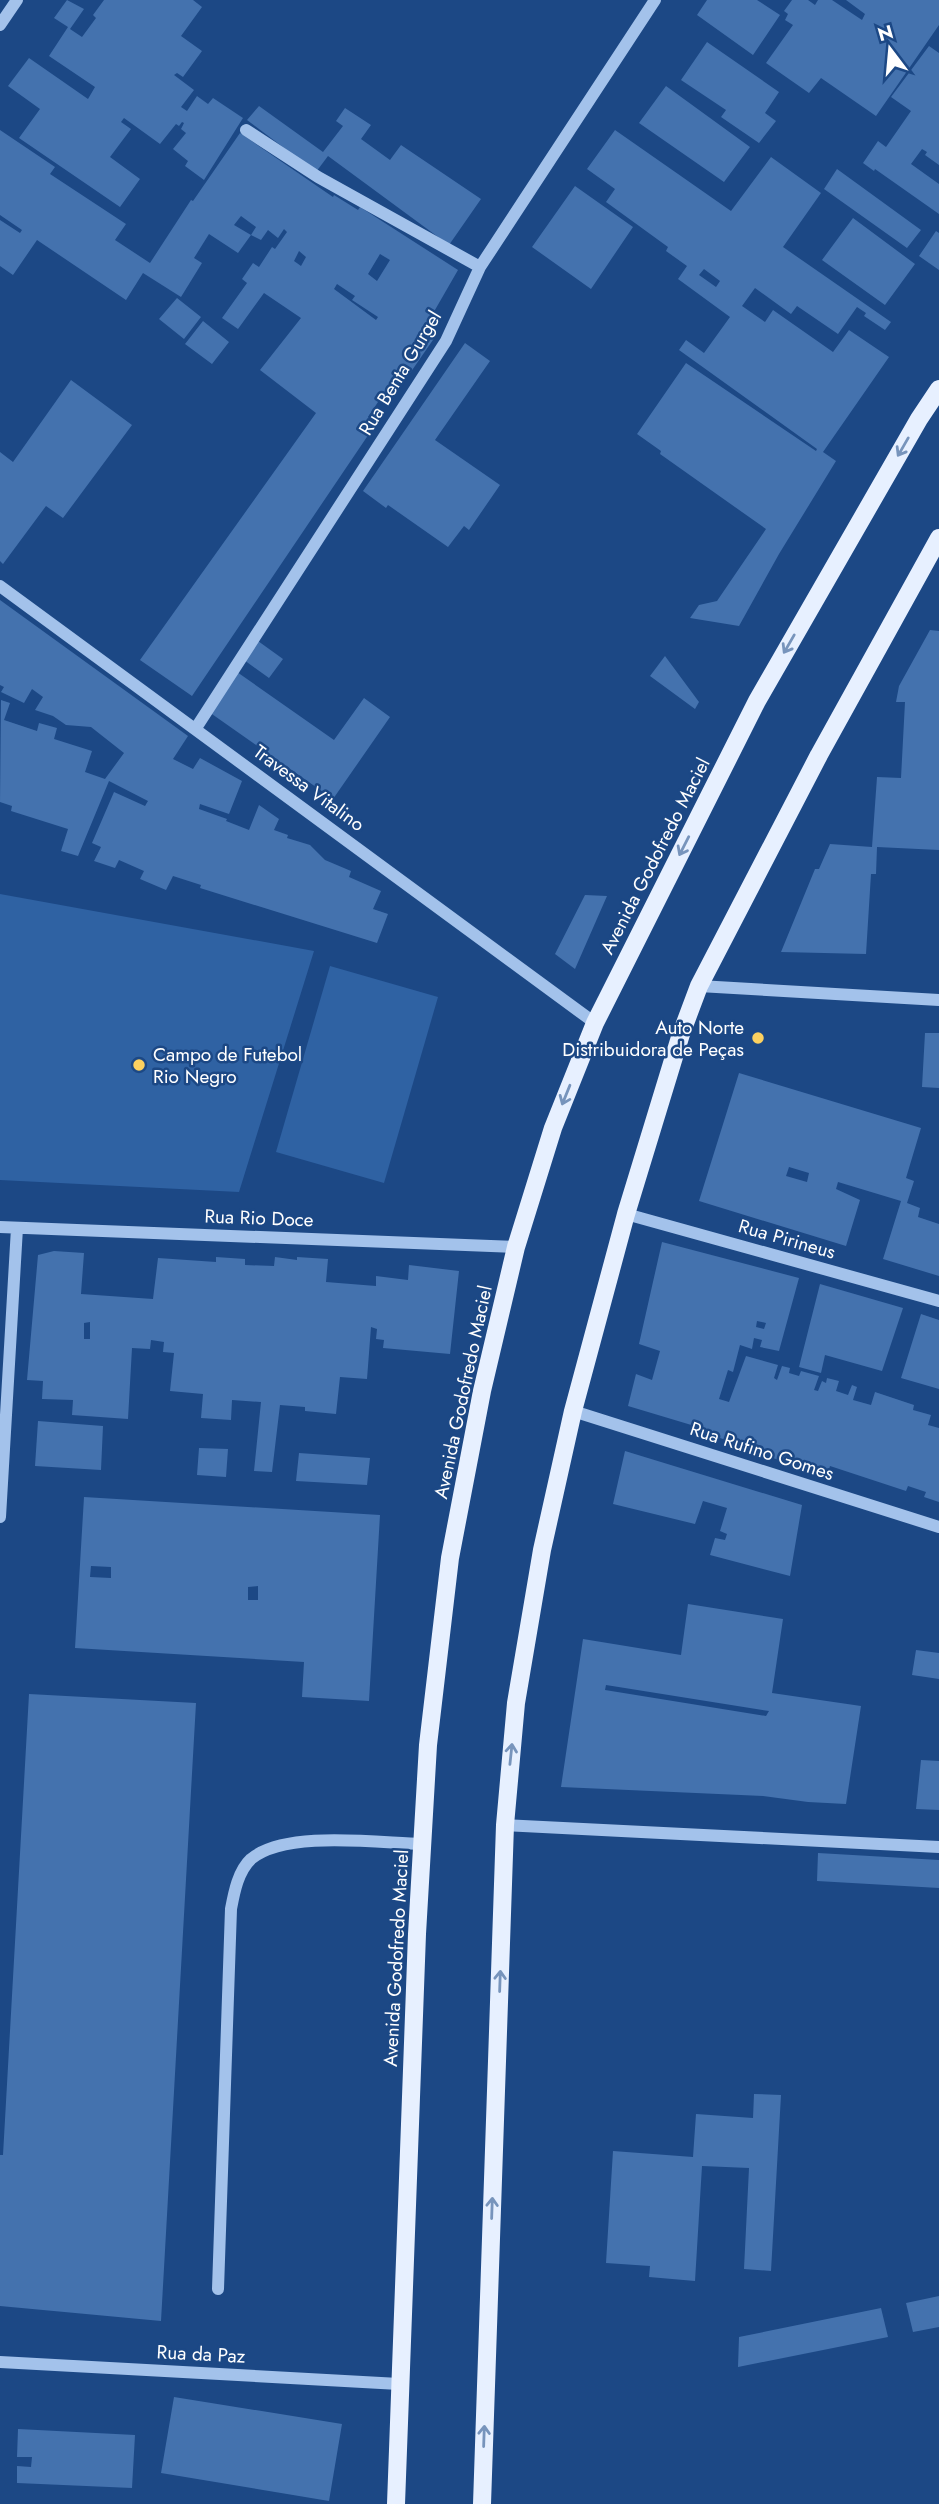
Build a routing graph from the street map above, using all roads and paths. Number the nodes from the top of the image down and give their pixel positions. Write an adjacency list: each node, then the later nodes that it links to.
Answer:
1 (17, 0): 3 (street)
2 (655, 0): 5 (street, Rua Benta Gurgel)
3 (0, 25)
4 (246, 130): 5 (street)
5 (480, 267): 9 (street, Rua Benta Gurgel)
6 (939, 389): 12 (main road, Avenida Godofredo Maciel, one-way to 12)
7 (939, 538): 10 (main road)
8 (0, 586): 9 (street, Travessa Vitalino)
9 (195, 728): 12 (street, Travessa Vitalino)
10 (699, 986): 11 (street); 13 (main road)
11 (939, 1000)
12 (595, 1023): 16 (main road, Avenida Godofredo Maciel, one-way to 16)
13 (625, 1214): 17 (street, Rua Pirineus); 18 (main road)
14 (0, 1227): 15 (street, Rua Rio Doce)
15 (17, 1228): 16 (street, Rua Rio Doce); 19 (street)
16 (516, 1247): 22 (main road, Avenida Godofredo Maciel)
17 (939, 1301)
18 (573, 1411): 20 (street, Rua Rufino Gomes); 21 (main road, one-way to 18)
19 (0, 1517)
20 (939, 1527)
21 (505, 1825): 23 (street); 28 (main road, one-way to 21)
22 (422, 1844): 24 (street); 26 (main road, Avenida Godofredo Maciel)
23 (939, 1847)
24 (218, 2289)
25 (0, 2362): 26 (street, Rua da Paz)
26 (399, 2384): 27 (main road, Avenida Godofredo Maciel)
27 (396, 2504)
28 (482, 2504)

